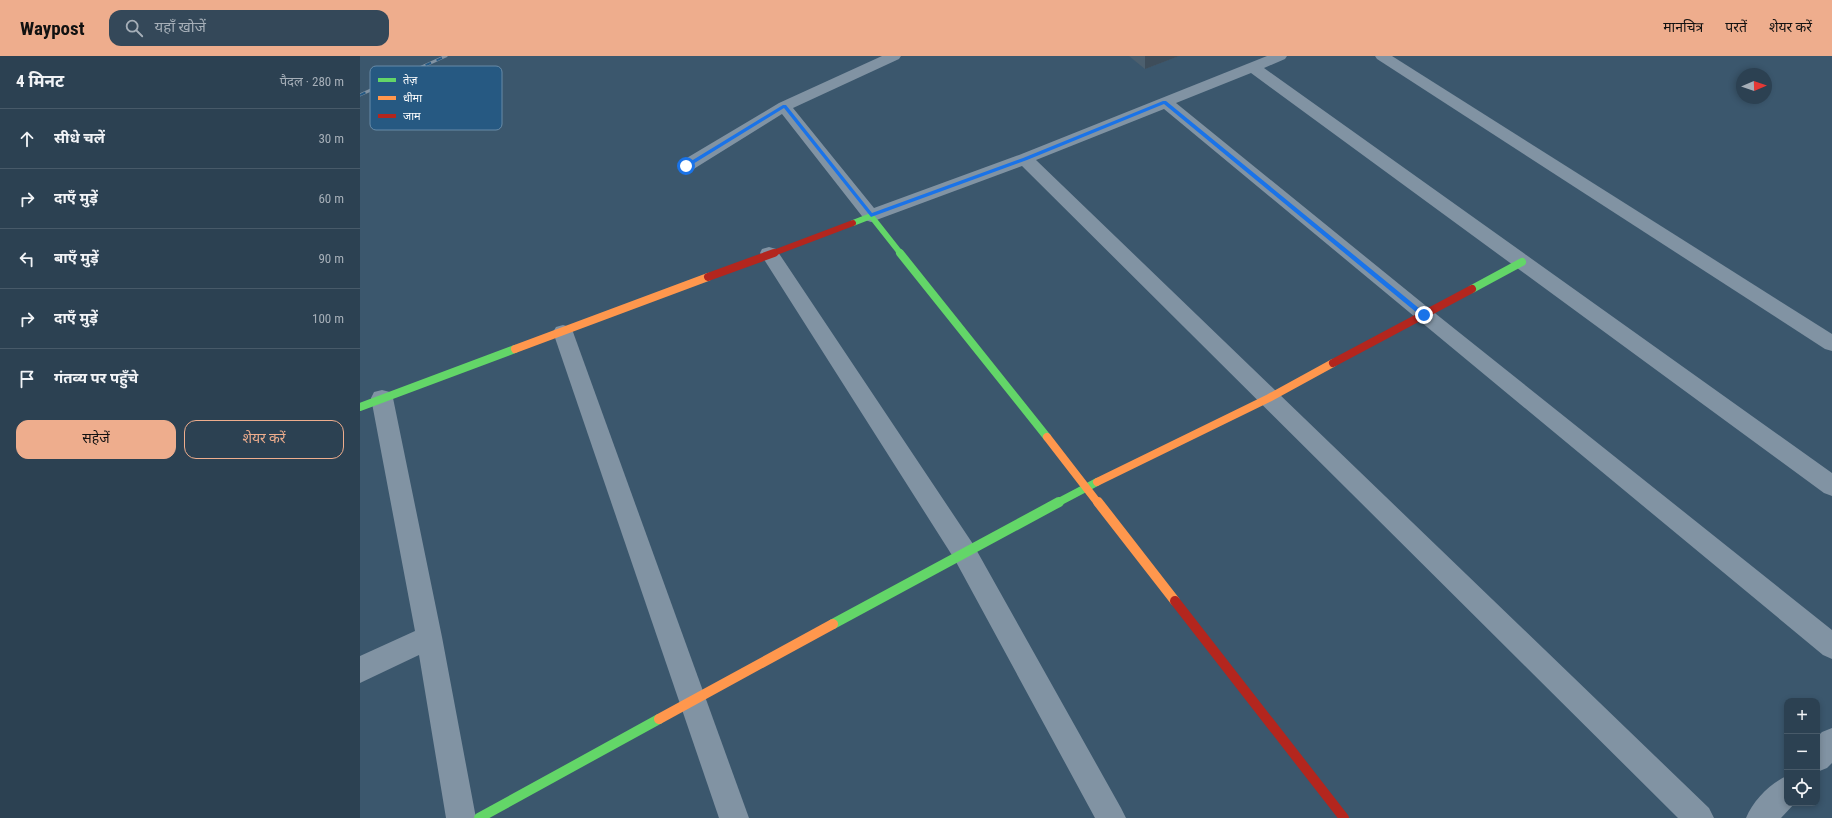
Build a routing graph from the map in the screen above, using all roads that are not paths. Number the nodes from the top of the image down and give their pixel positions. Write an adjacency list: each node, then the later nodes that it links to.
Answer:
1 (894, 56): 6 (street)
2 (1280, 56): 4 (street)
3 (1382, 56): 14 (street)
4 (1253, 67): 5 (street); 11 (street)
5 (1165, 102): 7 (street); 12 (street)
6 (784, 106): 8 (street); 9 (street)
7 (1025, 159): 9 (street); 15 (street)
8 (686, 166)
9 (871, 216): 10 (street); 18 (street)
10 (769, 253): 13 (street); 19 (street)
11 (1522, 262): 12 (street); 17 (street)
12 (1424, 315): 15 (street); 21 (street)
13 (563, 332): 16 (street); 23 (street)
14 (1832, 344)
15 (1269, 398): 18 (street); 32 (street)
16 (371, 402): 20 (street)
17 (1832, 486)
18 (1087, 487): 19 (street); 31 (street)
19 (964, 552): 23 (street); 30 (street)
20 (429, 637): 22 (street); 27 (street)
21 (1832, 646)
22 (360, 670)
23 (693, 700): 28 (street); 29 (street)
24 (1832, 742): 25 (street)
25 (1820, 755)
26 (1784, 793): 33 (street)
27 (461, 818)
28 (479, 818)
29 (734, 818)
30 (1111, 818)
31 (1344, 818)
32 (1699, 818)
33 (1761, 818)

